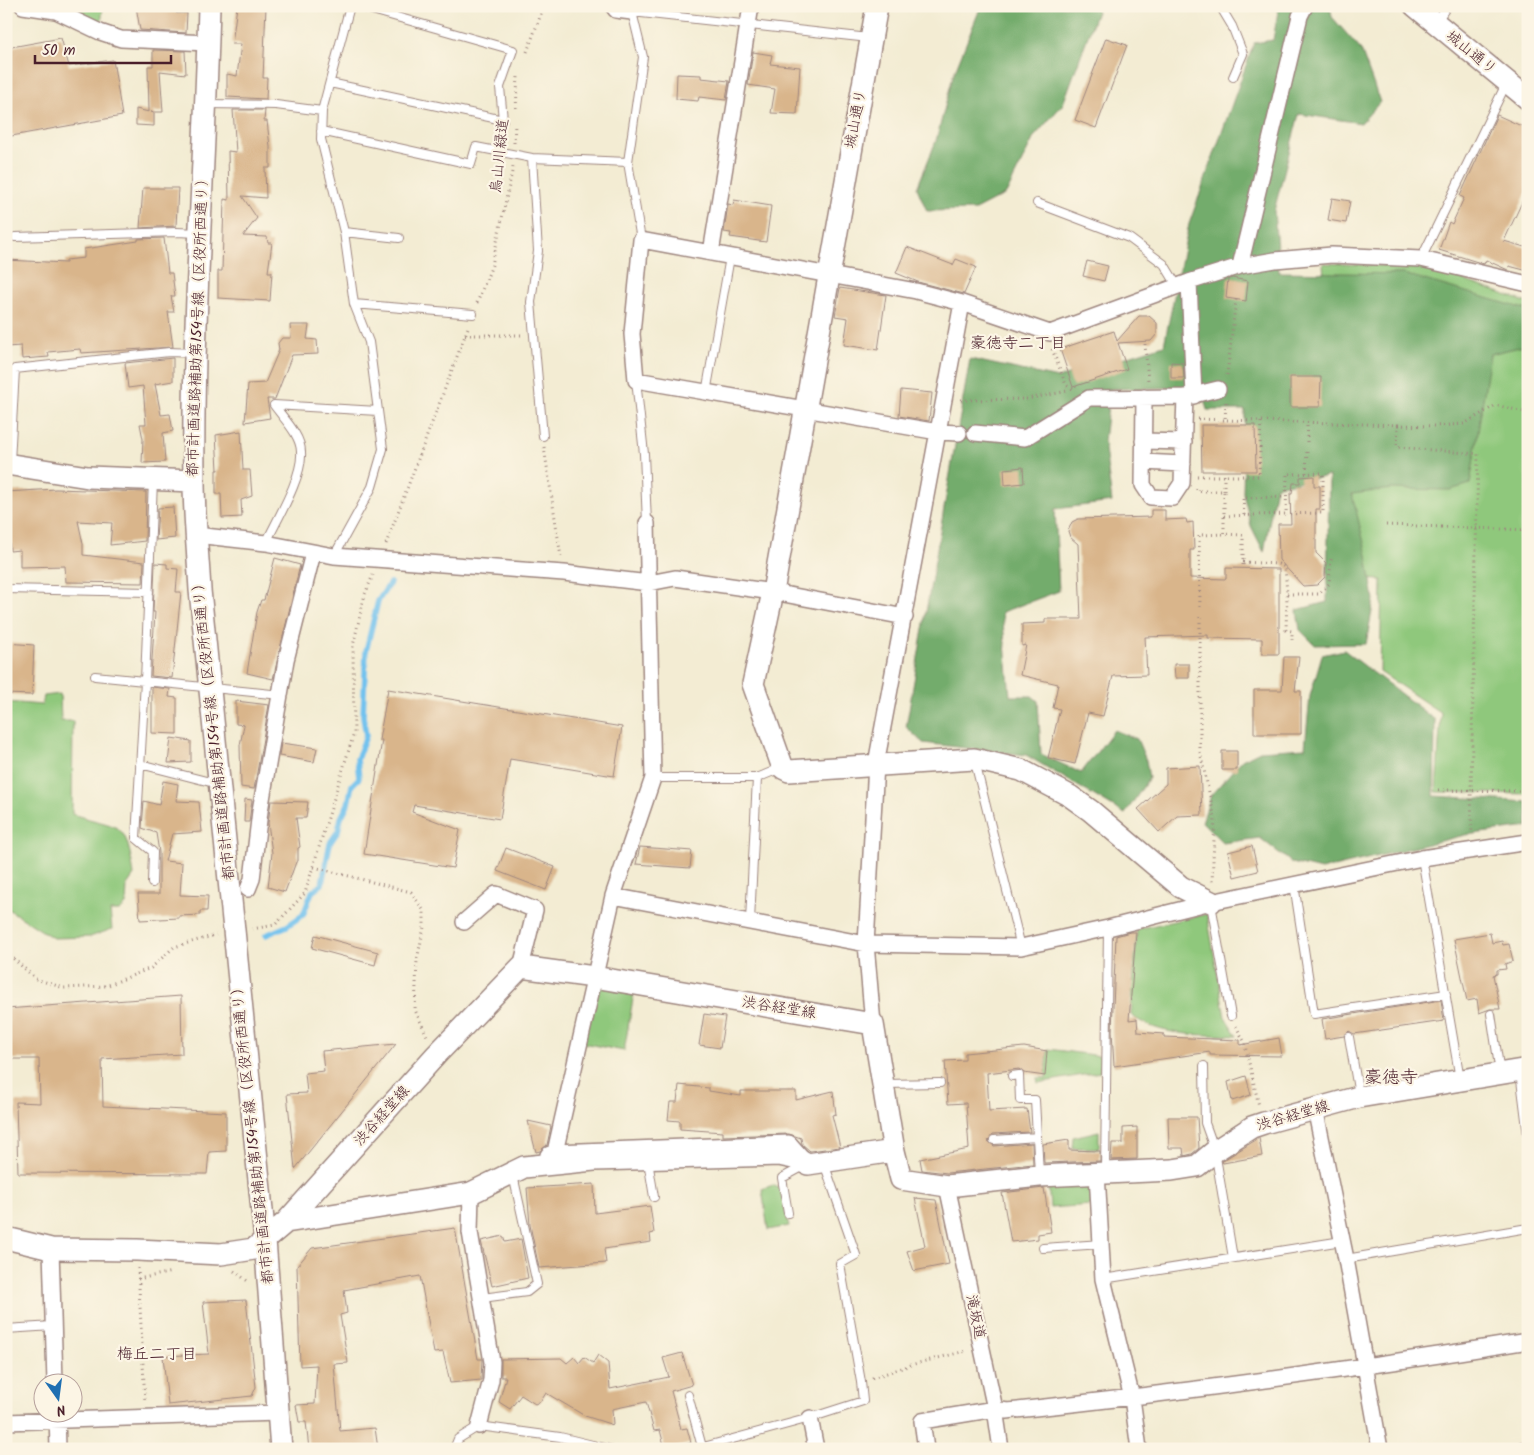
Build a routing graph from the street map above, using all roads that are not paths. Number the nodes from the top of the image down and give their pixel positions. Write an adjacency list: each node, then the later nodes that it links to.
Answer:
1 (23, 6): 15 (street)
2 (209, 6): 15 (street, 都市計画道路補助第154号線（区役所西通り）)
3 (350, 6): 18 (lane)
4 (358, 6): 18 (lane)
5 (613, 6): 11 (street)
6 (750, 6): 13 (street)
7 (877, 6): 14 (street, 城山通り)
8 (1220, 6): 16 (lane)
9 (1305, 6): 34 (street)
10 (1415, 6): 12 (street, 城山通り)
11 (633, 9): 13 (lane); 24 (lane)
12 (1441, 15): 17 (street, 城山通り)
13 (747, 25): 14 (lane); 31 (street)
14 (871, 38): 35 (street, 城山通り)
15 (208, 43): 20 (street, 都市計画道路補助第154号線（区役所西通り）)
16 (1233, 77)
17 (1507, 82): 19 (street, 城山通り); 33 (lane)
18 (330, 83): 21 (lane)
19 (1528, 99)
20 (205, 104): 21 (lane); 27 (street, 都市計画道路補助第154号線（区役所西通り）)
21 (322, 111): 22 (lane)
22 (321, 131): 23 (lane); 26 (lane)
23 (532, 158): 24 (lane); 52 (lane)
24 (628, 162): 30 (lane)
25 (1036, 203): 36 (lane)
26 (344, 232): 29 (lane); 39 (lane)
27 (200, 234): 28 (lane); 41 (street, 都市計画道路補助第154号線（区役所西通り）)
28 (15, 237)
29 (399, 238)
30 (641, 240): 31 (street); 42 (street)
31 (711, 253): 32 (street)
32 (730, 257): 35 (street); 44 (lane)
33 (1421, 259): 34 (street); 37 (street)
34 (1240, 266): 36 (street)
35 (828, 275): 38 (street); 47 (street, 城山通り)
36 (1183, 284): 38 (street); 45 (street)
37 (1528, 284)
38 (962, 303): 49 (street)
39 (354, 304): 40 (lane); 48 (lane)
40 (473, 314)
41 (196, 353): 56 (lane); 59 (street, 都市計画道路補助第154号線（区役所西通り）)
42 (636, 380): 44 (street); 60 (lane)
43 (1223, 389): 45 (street)
44 (706, 393): 47 (street)
45 (1190, 396): 46 (street); 54 (street)
46 (1147, 397): 51 (street); 53 (street)
47 (805, 410): 49 (street); 68 (street, 城山通り)
48 (378, 411): 62 (lane); 64 (lane)
49 (938, 432): 50 (street); 69 (street)
50 (959, 433)
51 (975, 433)
52 (543, 436)
53 (1143, 441): 54 (street); 55 (street)
54 (1184, 442): 57 (street)
55 (1143, 462): 57 (street); 57 (street)
56 (8, 464): 58 (street)
57 (1190, 465)
58 (153, 479): 59 (street); 67 (lane)
59 (194, 481): 61 (street, 都市計画道路補助第154号線（区役所西通り）)
60 (647, 523): 65 (street)
61 (196, 535): 62 (street); 72 (street, 都市計画道路補助第154号線（区役所西通り）)
62 (266, 543): 63 (street)
63 (313, 553): 64 (street); 73 (street)
64 (334, 556): 65 (street)
65 (649, 582): 68 (street); 78 (street)
66 (6, 589): 67 (lane)
67 (149, 592): 71 (lane)
68 (773, 592): 69 (street); 77 (street, 城山通り)
69 (905, 617): 76 (street)
70 (95, 676): 71 (lane)
71 (146, 681): 72 (lane); 75 (lane)
72 (210, 689): 73 (lane); 80 (street, 都市計画道路補助第154号線（区役所西通り）)
73 (281, 694): 85 (street)
74 (974, 759): 76 (street); 87 (street); 92 (lane)
75 (140, 764): 80 (lane); 83 (lane)
76 (876, 764): 77 (street); 91 (street)
77 (783, 768): 79 (lane)
78 (652, 778): 79 (lane); 86 (street)
79 (757, 778): 88 (lane)
80 (220, 784): 126 (street, 都市計画道路補助第154号線（区役所西通り）)
81 (1528, 842): 82 (street)
82 (1422, 858): 84 (street); 95 (lane)
83 (152, 883)
84 (1294, 884): 87 (street); 95 (lane)
85 (248, 888)
86 (613, 896): 88 (street); 94 (street)
87 (1210, 902): 90 (street); 97 (lane)
88 (750, 921): 91 (street)
89 (464, 922): 93 (street)
90 (1108, 928): 92 (street); 117 (lane)
91 (866, 944): 92 (street); 98 (street)
92 (1021, 947)
93 (521, 968): 94 (street, 渋谷経堂線); 123 (street, 渋谷経堂線)
94 (594, 977): 98 (street, 渋谷経堂線); 112 (street)
95 (1446, 994): 103 (lane)
96 (1491, 1014): 101 (lane)
97 (1231, 1016)
98 (873, 1024): 105 (street, 渋谷経堂線)
99 (1349, 1037): 106 (lane)
100 (1204, 1066): 111 (lane)
101 (1516, 1071): 103 (street, 渋谷経堂線); 108 (lane)
102 (1012, 1076): 109 (lane)
103 (1460, 1078): 106 (street, 渋谷経堂線)
104 (940, 1083): 105 (lane)
105 (883, 1084): 114 (street, 渋谷経堂線)
106 (1359, 1097): 107 (street, 渋谷経堂線)
107 (1315, 1108): 111 (street, 渋谷経堂線); 127 (street)
108 (1528, 1136)
109 (1037, 1138): 110 (lane); 118 (lane)
110 (994, 1140)
111 (1215, 1151): 117 (street, 渋谷経堂線); 131 (lane)
112 (555, 1152): 113 (street); 116 (street)
113 (647, 1152): 115 (street); 116 (street); 121 (lane)
114 (894, 1152): 115 (street); 119 (street, 渋谷経堂線)
115 (816, 1163): 122 (lane); 145 (lane)
116 (518, 1170): 120 (street); 134 (lane)
117 (1101, 1173): 118 (street, 渋谷経堂線); 128 (street)
118 (1039, 1176): 119 (street, 渋谷経堂線)
119 (947, 1186): 142 (street, 滝坂道)
120 (471, 1193): 123 (street); 134 (street)
121 (654, 1197)
122 (788, 1213)
123 (286, 1222): 126 (street, 渋谷経堂線)
124 (1528, 1228): 132 (lane)
125 (6, 1238): 130 (street, 渋谷経堂線)
126 (265, 1240): 130 (street, 渋谷経堂線); 143 (street, 都市計画道路補助第154号線（区役所西通り）)
127 (1342, 1241): 131 (lane); 132 (street)
128 (1102, 1244): 129 (lane); 133 (street)
129 (1043, 1248)
130 (51, 1249): 135 (street)
131 (1233, 1258): 133 (lane)
132 (1346, 1259): 138 (street)
133 (1104, 1279): 141 (street)
134 (482, 1298): 149 (street)
135 (53, 1326): 136 (lane); 139 (street)
136 (6, 1329)
137 (1528, 1341): 138 (street)
138 (1365, 1367): 141 (street); 159 (street)
139 (55, 1372)
140 (688, 1395): 150 (lane)
141 (1132, 1398): 142 (street); 158 (street)
142 (995, 1409): 156 (street); 157 (street, 滝坂道)
143 (278, 1413): 144 (street); 152 (street, 都市計画道路補助第154号線（区役所西通り）)
144 (82, 1416)
145 (810, 1418): 150 (lane); 155 (street)
146 (32, 1419): 147 (street)
147 (6, 1422)
148 (57, 1422): 151 (street)
149 (479, 1426): 153 (lane); 154 (lane)
150 (699, 1448)
151 (58, 1449)
152 (281, 1449)
153 (454, 1449)
154 (609, 1449)
155 (816, 1449)
156 (926, 1449)
157 (1001, 1449)
158 (1139, 1449)
159 (1380, 1449)

